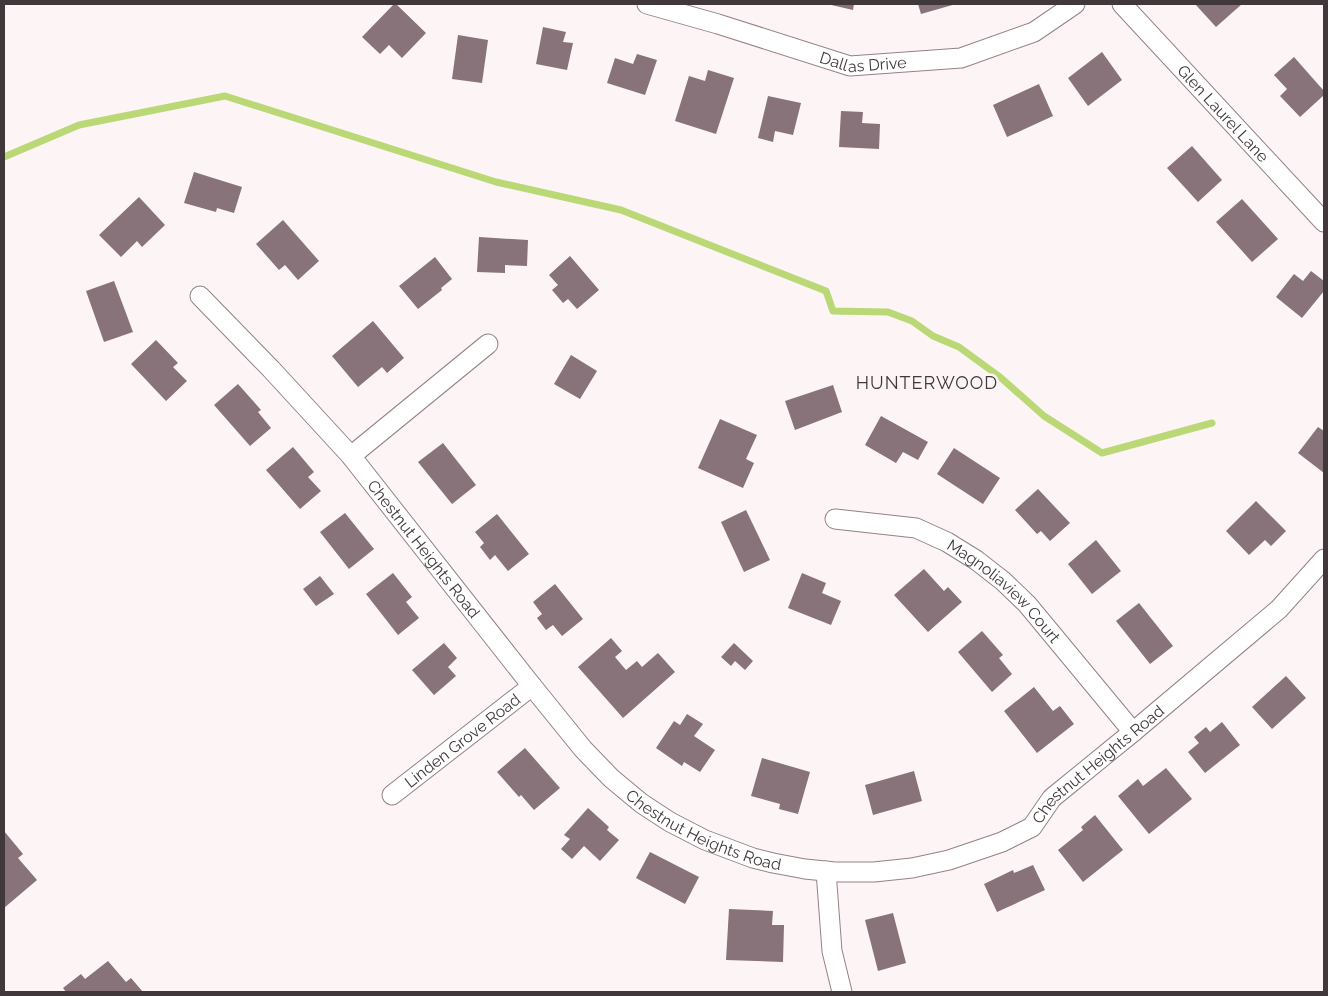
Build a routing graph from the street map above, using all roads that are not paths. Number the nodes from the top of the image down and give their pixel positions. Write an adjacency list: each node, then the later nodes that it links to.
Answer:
1 (649, 4): 2 (street, Dallas Drive)
2 (1075, 4)
3 (1122, 4): 4 (street, Glen Laurel Lane)
4 (1324, 222)
5 (200, 296): 7 (street, Chestnut Heights Road)
6 (488, 344): 7 (street)
7 (351, 456): 10 (street, Chestnut Heights Road)
8 (835, 519): 11 (street, Magnoliaview Court)
9 (1324, 559): 11 (street, Chestnut Heights Road)
10 (532, 686): 12 (street, Linden Grove Road); 13 (street, Chestnut Heights Road)
11 (1133, 732): 13 (street, Chestnut Heights Road)
12 (392, 795)
13 (826, 871): 14 (street)
14 (842, 992)

